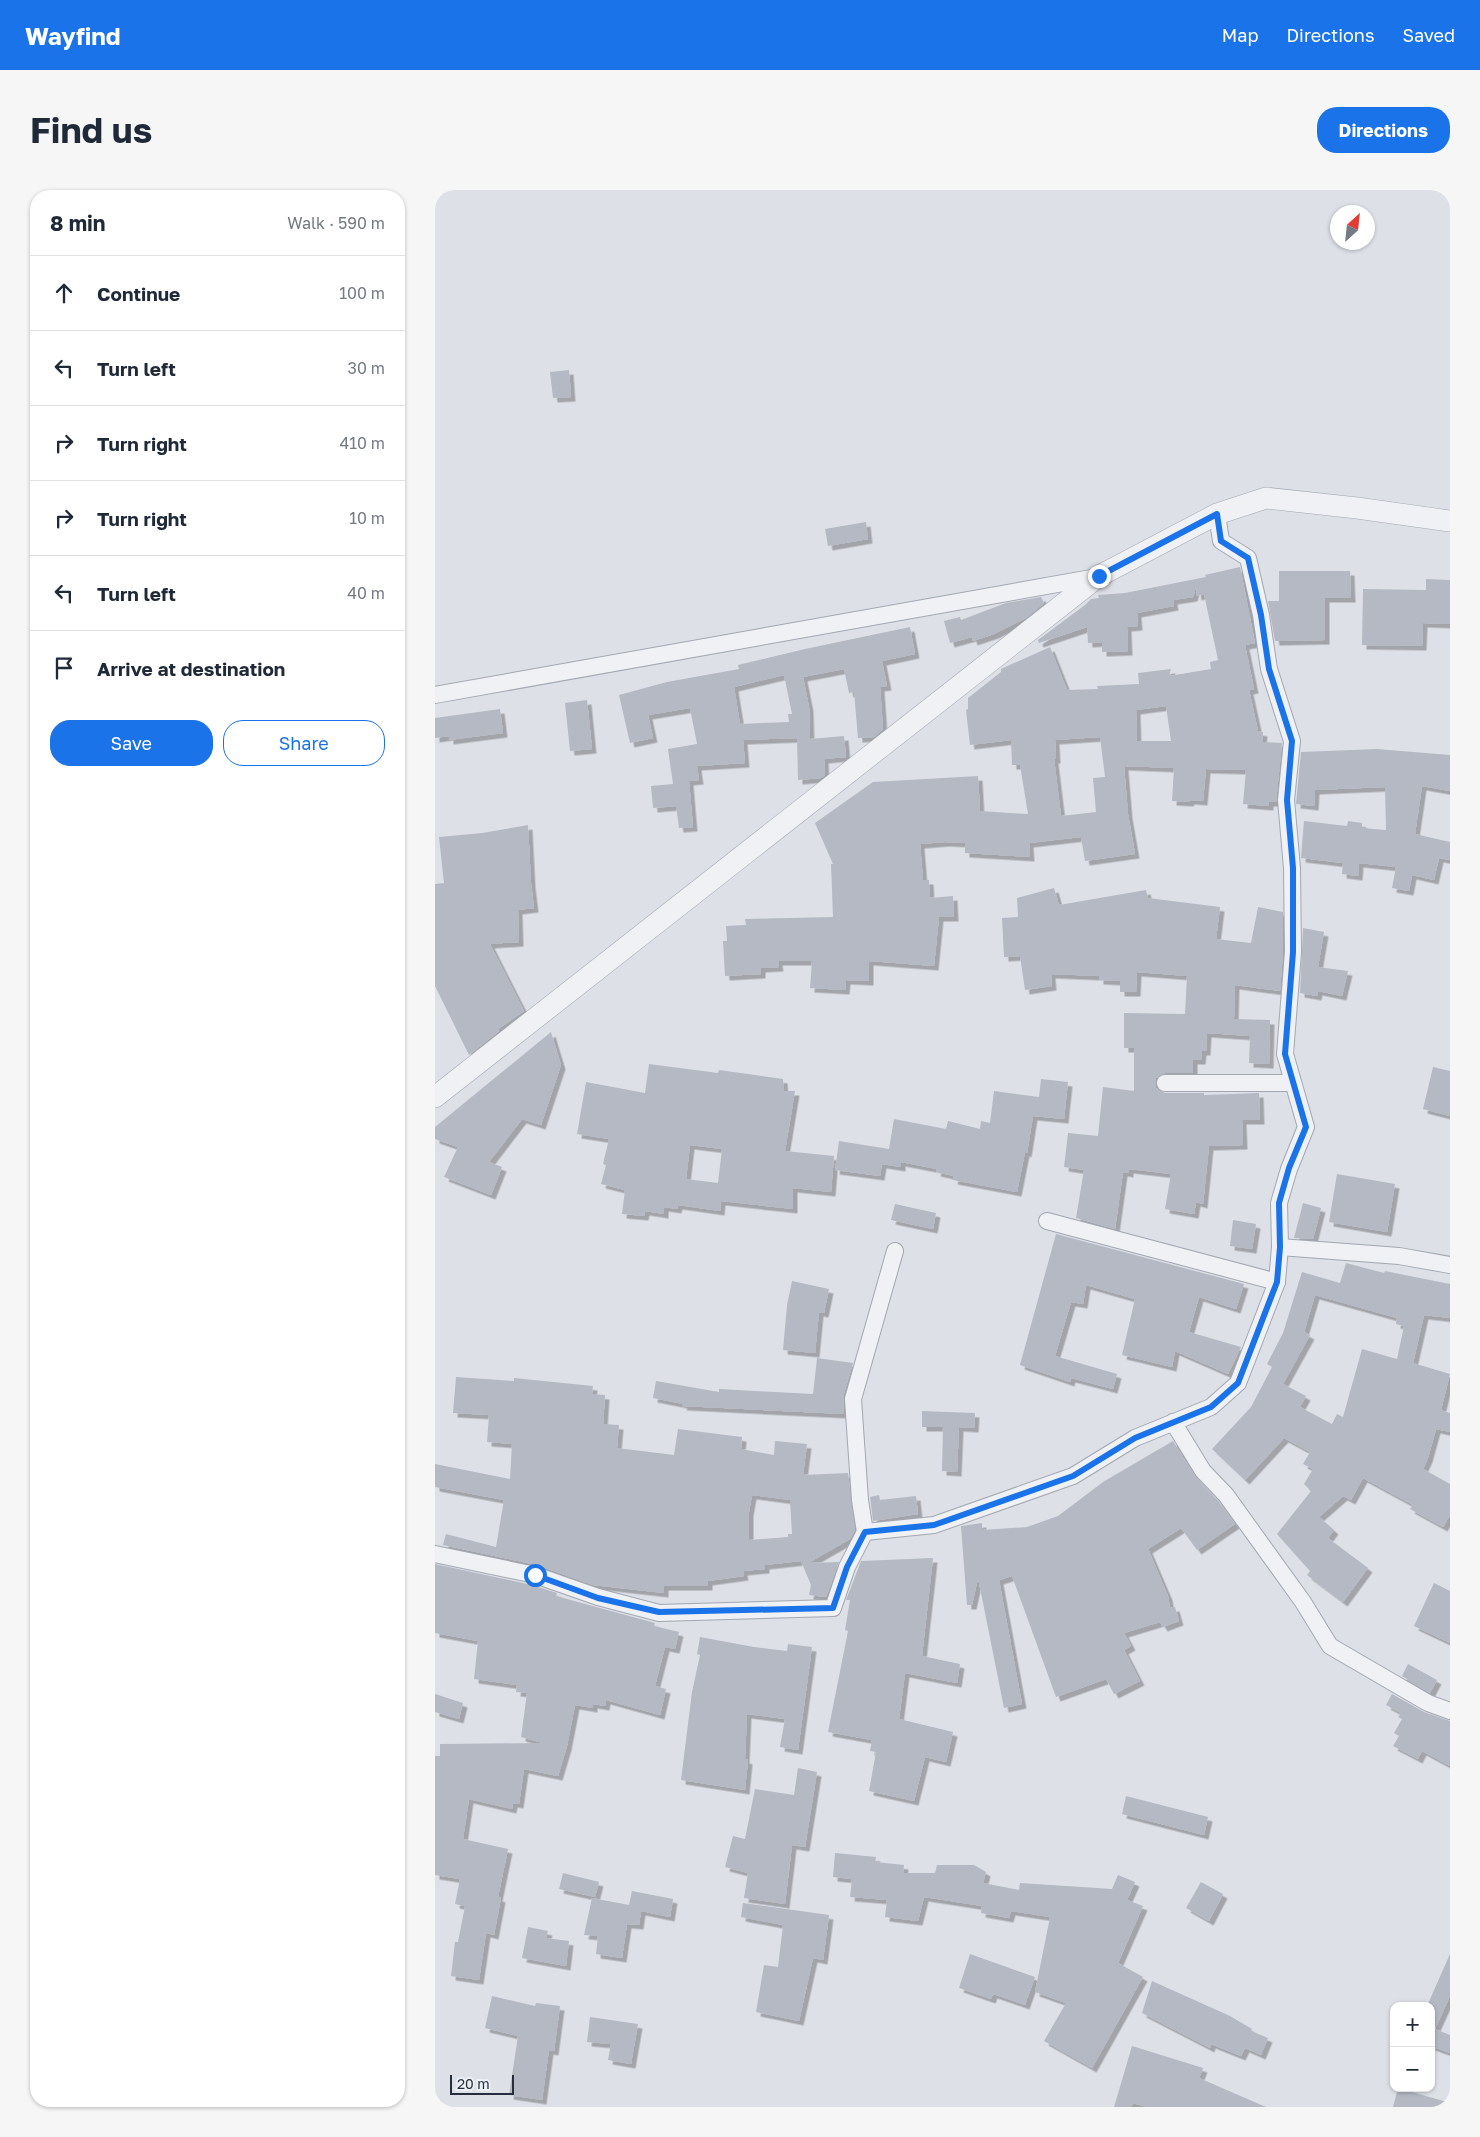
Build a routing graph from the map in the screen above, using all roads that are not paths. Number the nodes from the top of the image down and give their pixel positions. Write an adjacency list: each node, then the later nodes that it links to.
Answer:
1 (1217, 514): 2 (street); 3 (street); 6 (street)
2 (1450, 522)
3 (1099, 576): 4 (street); 7 (street)
4 (435, 695)
5 (1165, 1083): 6 (street)
6 (1292, 1083): 9 (street)
7 (435, 1097)
8 (1047, 1221): 12 (street)
9 (1280, 1247): 11 (street); 12 (street)
10 (895, 1251): 14 (street)
11 (1450, 1265)
12 (1277, 1282): 13 (street)
13 (1173, 1422): 14 (street); 16 (street)
14 (865, 1532): 15 (street)
15 (435, 1554)
16 (1450, 1711)

